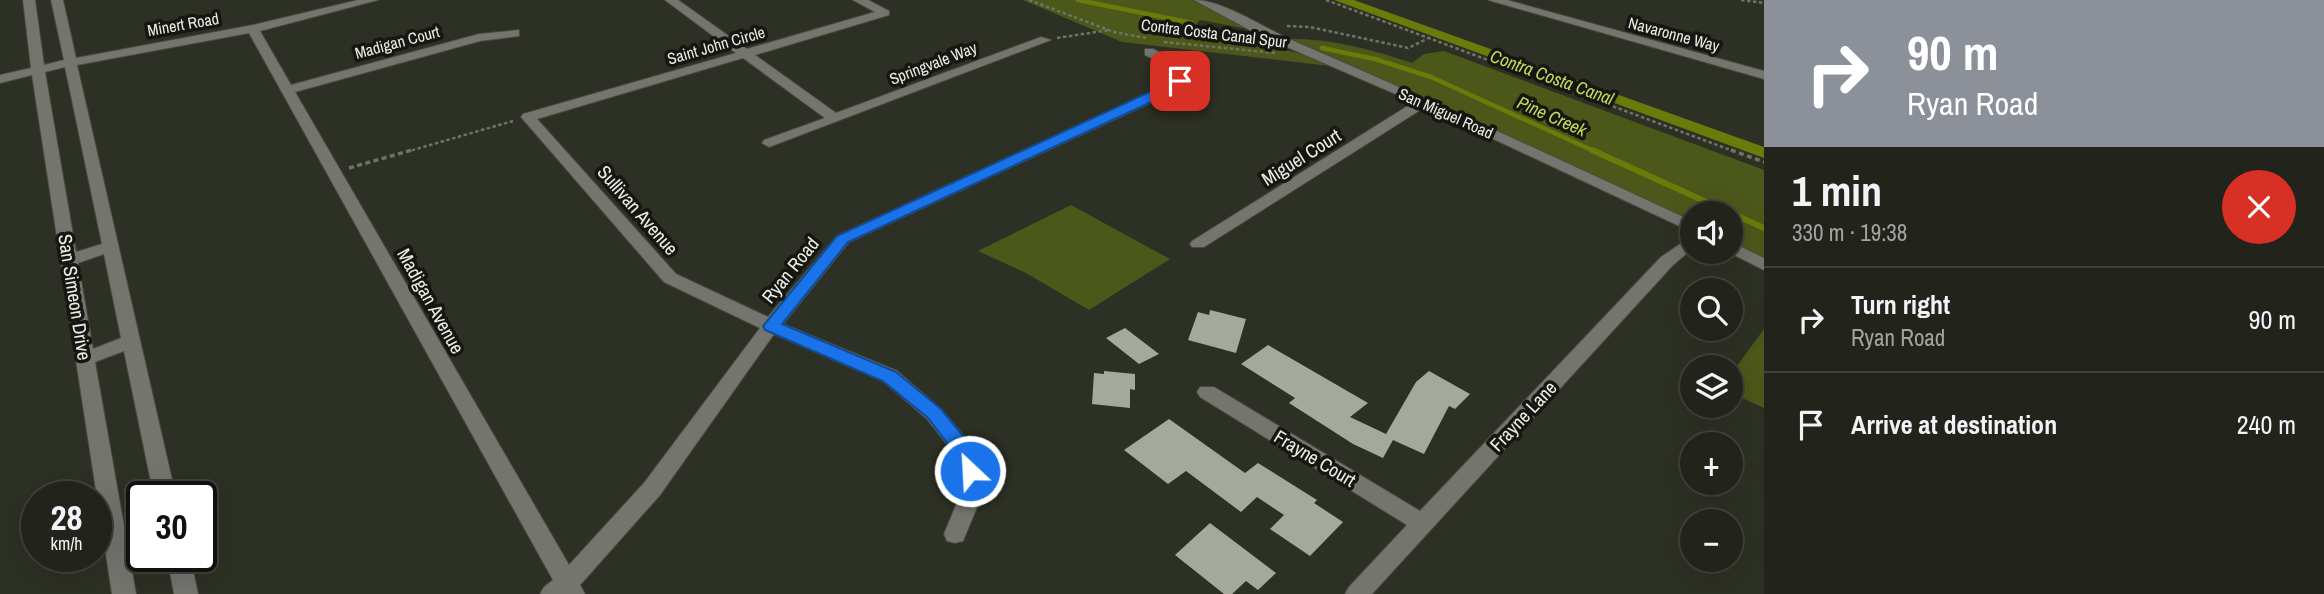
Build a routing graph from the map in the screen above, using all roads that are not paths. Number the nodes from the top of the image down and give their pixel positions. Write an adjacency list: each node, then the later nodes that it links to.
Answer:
1 (29, 0): 14 (street, San Simeon Drive)
2 (57, 0): 13 (street)
3 (372, 0): 8 (street, Minert Road)
4 (671, 0): 12 (street)
5 (859, 0): 12 (street, Saint John Circle)
6 (1200, 0): 18 (street, San Miguel Road)
7 (1494, 0): 15 (street, Navaronne Way)
8 (253, 29): 13 (street, Minert Road); 17 (street, Madigan Avenue)
9 (514, 33): 17 (street, Madigan Court)
10 (1045, 40): 20 (street, Springvale Way)
11 (1149, 52): 29 (street, Ryan Road)
12 (748, 54): 19 (street, Saint John Circle); 20 (street)
13 (72, 62): 14 (street, Minert Road); 24 (street)
14 (38, 71): 16 (street, Minert Road); 27 (street, San Simeon Drive)
15 (1764, 75)
16 (0, 79)
17 (289, 90): 37 (street, Madigan Avenue)
18 (1424, 102): 22 (street, San Miguel Road); 23 (street, Miguel Court)
19 (528, 117): 29 (street, Sullivan Avenue)
20 (834, 118): 21 (street, Springvale Way)
21 (769, 143)
22 (1680, 221)
23 (1198, 244)
24 (112, 246): 27 (street); 30 (street)
25 (1680, 251): 34 (street, Frayne Lane)
26 (1743, 254): 28 (street)
27 (69, 260): 31 (street, San Simeon Drive)
28 (1764, 265)
29 (771, 326): 35 (street, Sullivan Avenue); 37 (street, Ryan Road)
30 (132, 341): 31 (street); 33 (street)
31 (85, 359): 38 (street, San Simeon Drive)
32 (1207, 392): 34 (street, Frayne Court)
33 (162, 481)
34 (1423, 524): 40 (street, Frayne Lane)
35 (956, 534)
36 (181, 572): 39 (street)
37 (564, 591)
38 (124, 594)
39 (186, 594)
40 (1357, 594)

